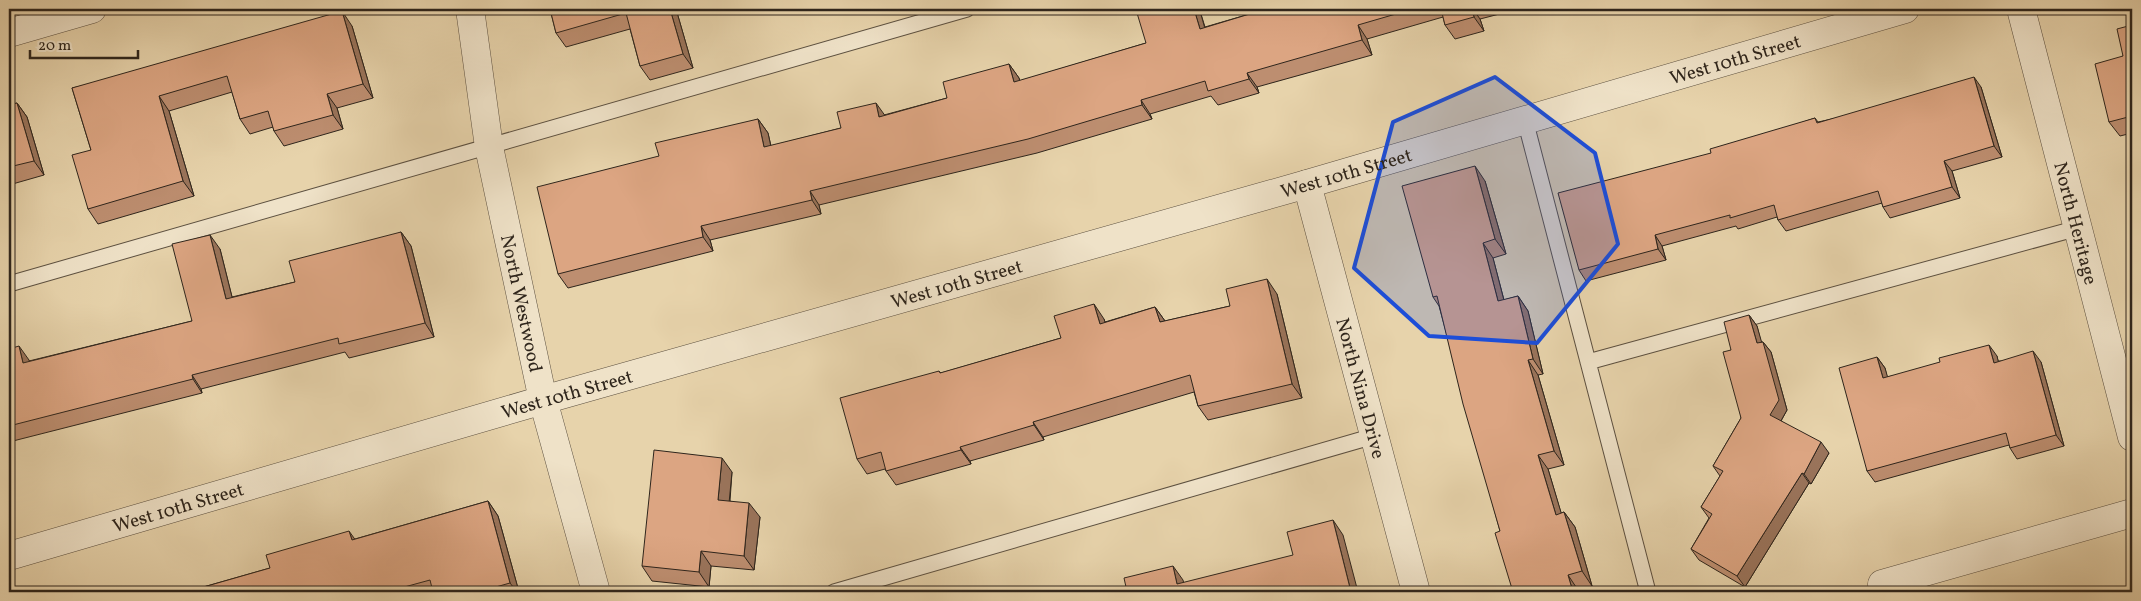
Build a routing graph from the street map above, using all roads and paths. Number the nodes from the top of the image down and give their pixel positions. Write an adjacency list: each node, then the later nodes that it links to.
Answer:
1 (92, 9): 6 (street)
2 (470, 9): 8 (street, North Westwood)
3 (967, 9): 8 (lane)
4 (1905, 9): 7 (street, West 10th Street)
5 (2021, 9): 10 (street, North Heritage)
6 (9, 33)
7 (1525, 120): 9 (street, West 10th Street); 12 (lane)
8 (489, 147): 11 (lane); 13 (street, North Westwood)
9 (1307, 184): 13 (street, West 10th Street); 14 (street, North Nina Drive)
10 (2078, 228): 12 (lane); 15 (street, North Heritage)
11 (9, 284)
12 (1588, 362): 22 (lane)
13 (543, 400): 17 (street, West 10th Street); 19 (street, North Westwood)
14 (1374, 436): 20 (lane); 21 (street, North Nina Drive)
15 (2132, 438)
16 (2132, 513): 18 (street)
17 (9, 556)
18 (1882, 584)
19 (596, 592)
20 (834, 592)
21 (1416, 592)
22 (1648, 592)

